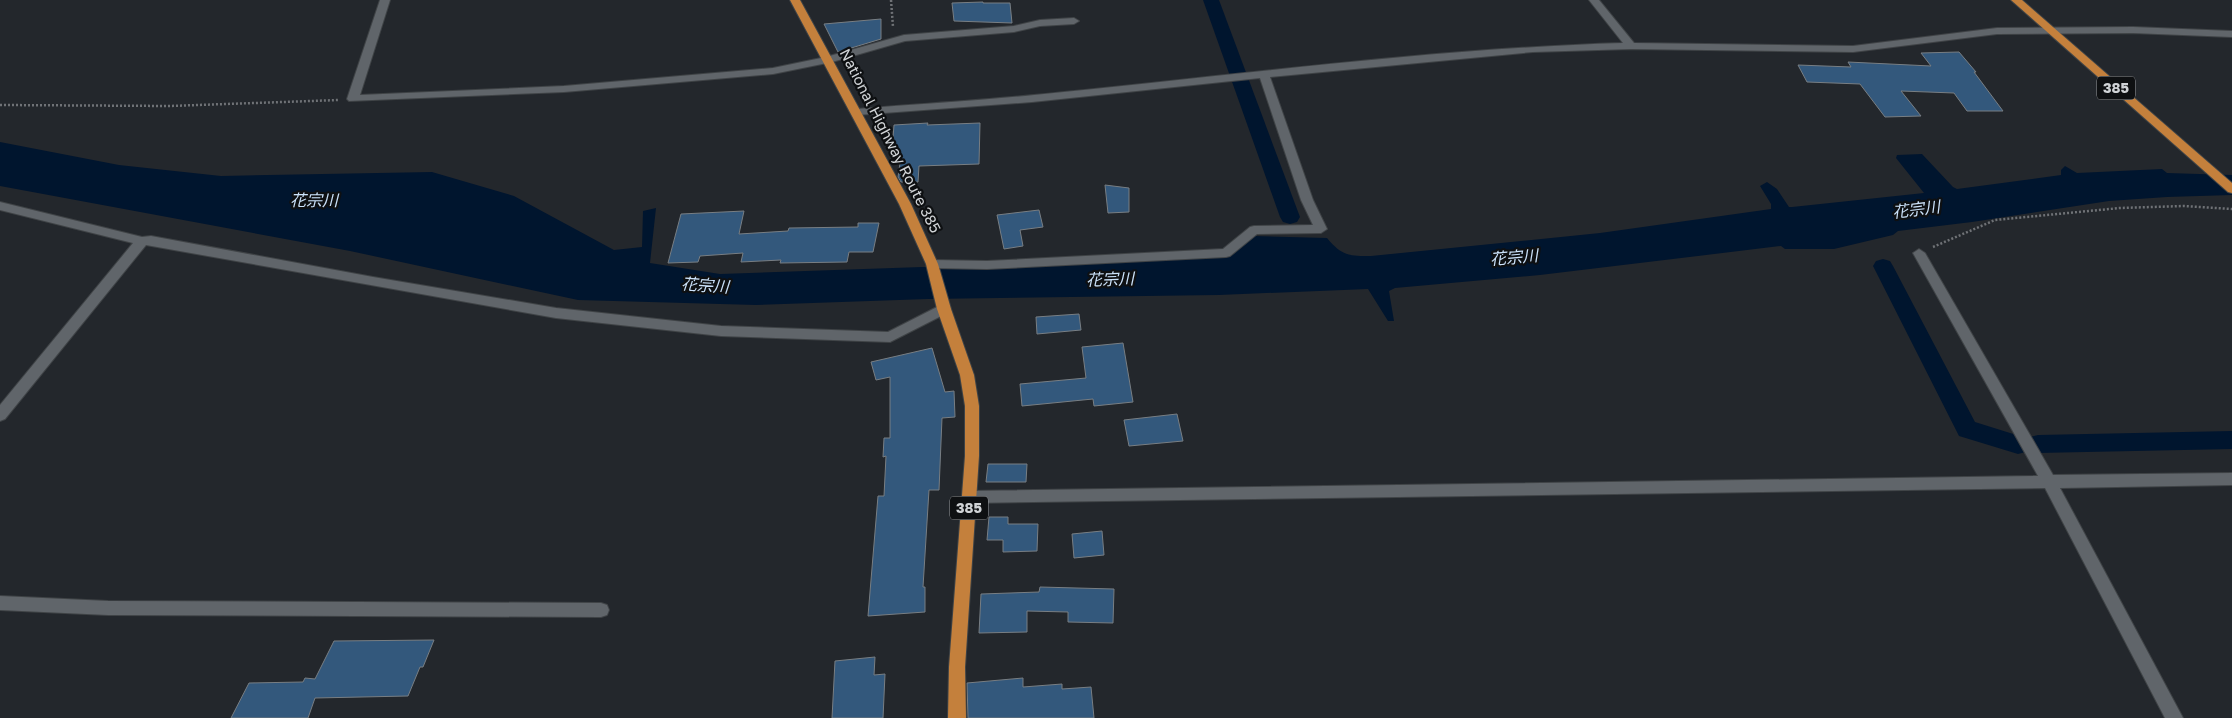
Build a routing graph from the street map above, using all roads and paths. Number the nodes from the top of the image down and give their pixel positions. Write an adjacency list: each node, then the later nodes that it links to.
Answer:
1 (385, 0): 13 (street)
2 (795, 0): 11 (highway, National Highway Route 385 / 385)
3 (891, 0): 9 (path)
4 (1594, 0): 10 (street)
5 (2016, 0): 7 (highway, 385)
6 (1074, 20): 9 (street)
7 (2050, 31): 8 (street); 10 (street); 16 (highway, 385)
8 (2232, 34)
9 (894, 40): 11 (street)
10 (1632, 46): 12 (street)
11 (828, 60): 13 (street); 15 (highway, National Highway Route 385 / 385)
12 (1259, 75): 15 (street); 22 (street)
13 (352, 99): 14 (path)
14 (0, 105)
15 (857, 112): 22 (highway, National Highway Route 385 / 385)
16 (2217, 174): 17 (highway, 385)
17 (2232, 189)
18 (0, 206): 20 (street)
19 (2232, 209): 21 (path)
20 (142, 241): 23 (street); 24 (street)
21 (1919, 253): 26 (street)
22 (932, 265): 23 (highway, National Highway Route 385 / 385)
23 (943, 305): 27 (highway, National Highway Route 385 / 385)
24 (0, 416)
25 (2232, 479): 26 (street)
26 (2050, 483): 27 (street); 31 (street)
27 (970, 497): 30 (highway, National Highway Route 385 / 385)
28 (0, 603): 29 (street)
29 (601, 610)
30 (957, 718)
31 (2174, 718)

